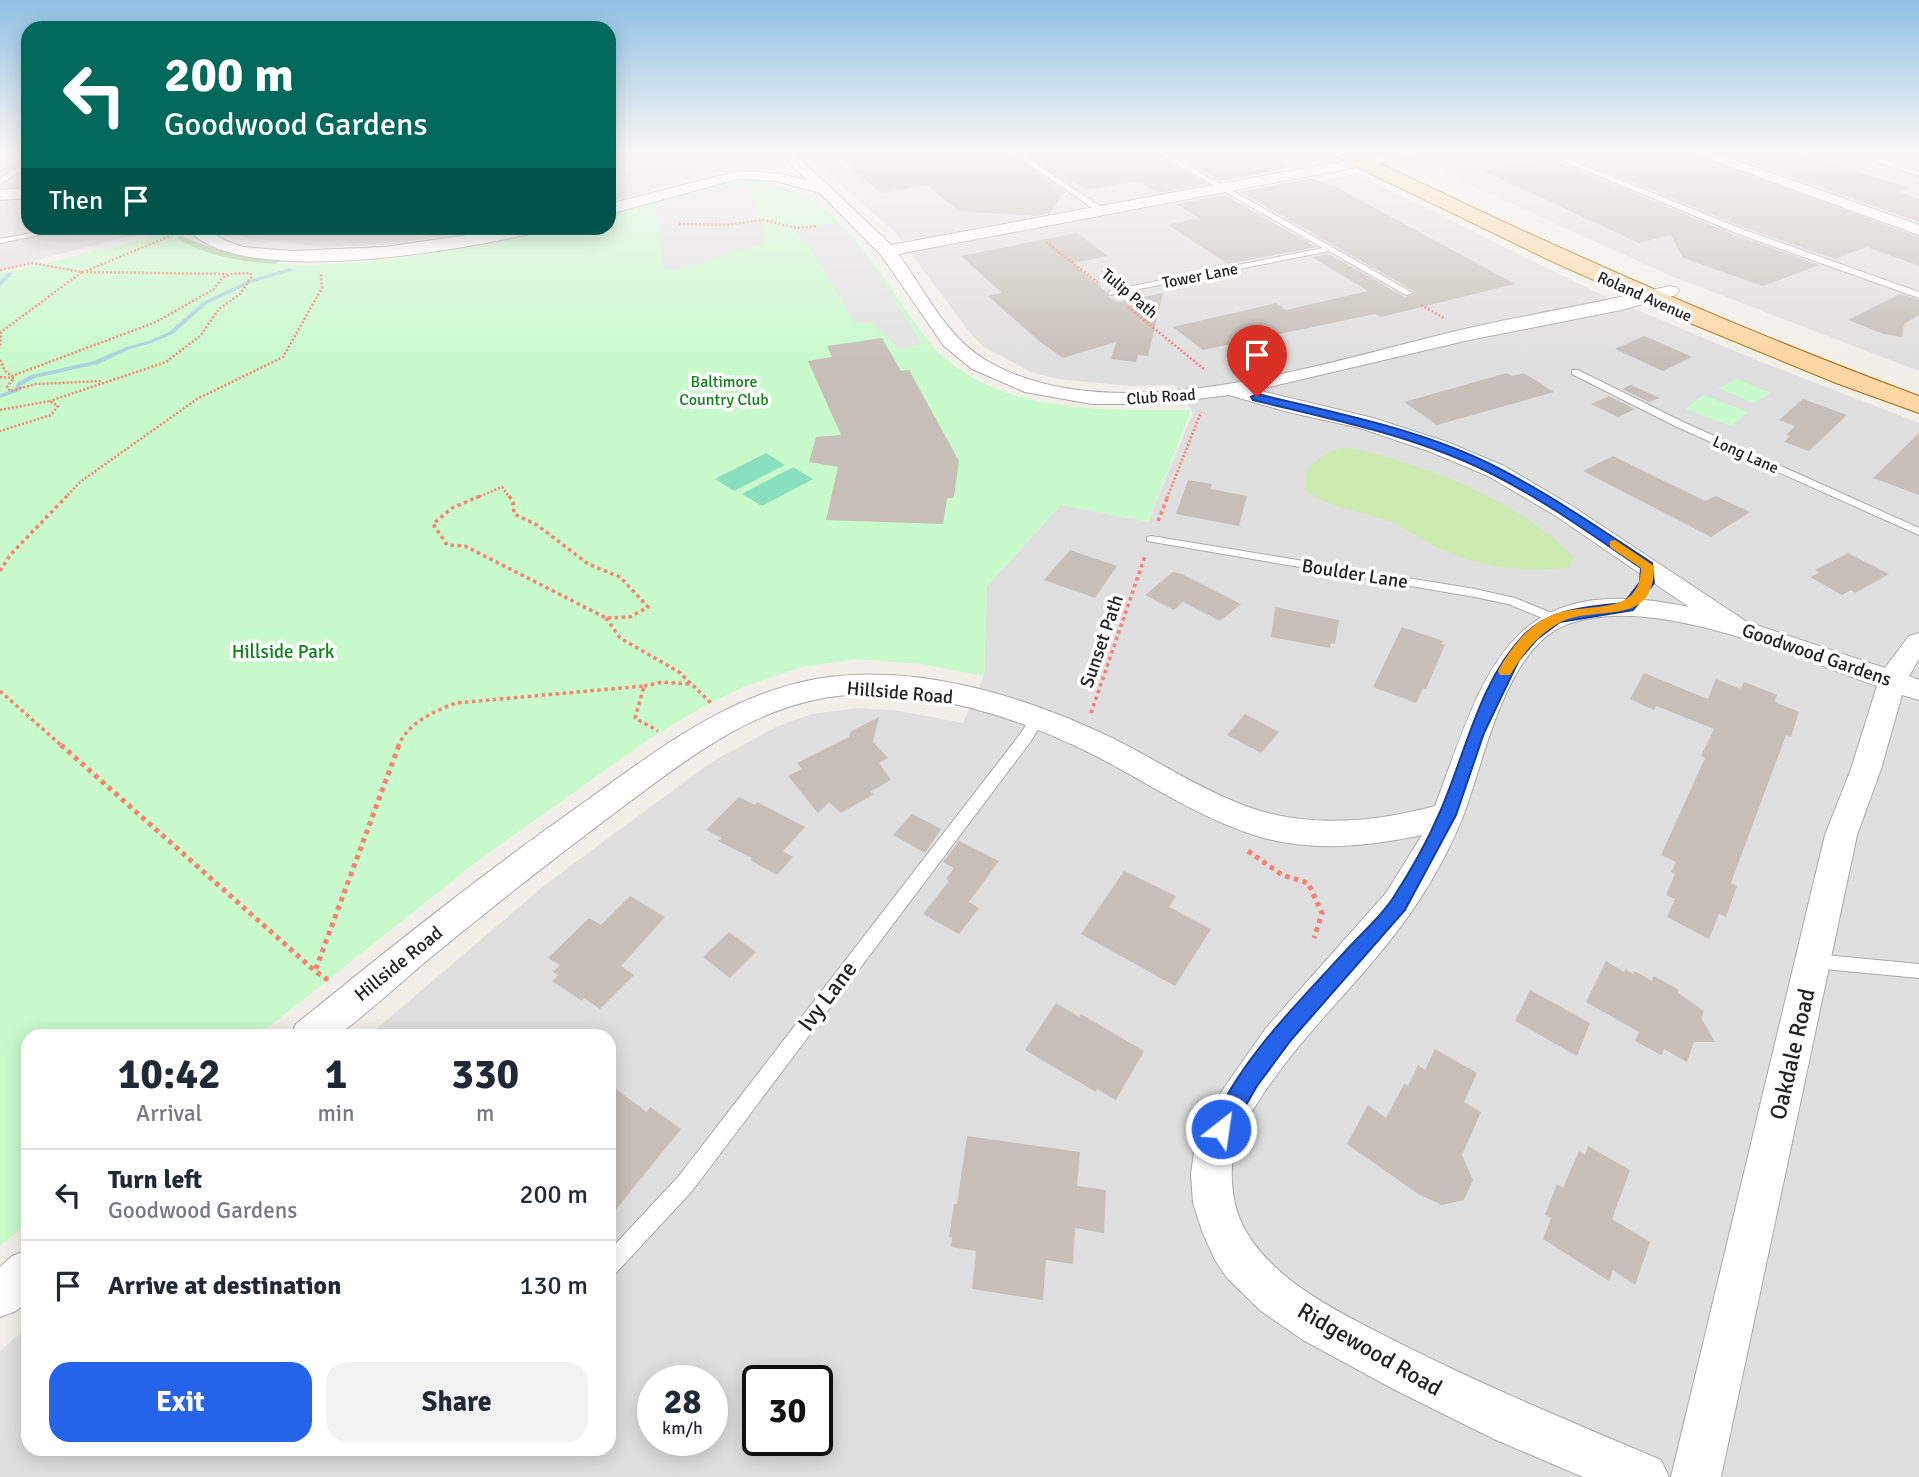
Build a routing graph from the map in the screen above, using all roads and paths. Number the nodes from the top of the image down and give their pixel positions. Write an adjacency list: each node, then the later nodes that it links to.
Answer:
1 (756, 221): 9 (path)
2 (767, 221): 10 (path)
3 (856, 221): 19 (street, Club Road)
4 (1049, 221): 19 (street)
5 (1278, 221): 18 (lane)
6 (1504, 221): 26 (main road, Roland Avenue)
7 (1715, 221): 27 (lane)
8 (1893, 221): 11 (street)
9 (679, 223)
10 (818, 226)
11 (1919, 230)
12 (32, 235): 17 (lane)
13 (174, 235): 21 (path)
14 (206, 235): 15 (street)
15 (499, 235)
16 (1043, 239): 24 (path, Tulip Path)
17 (0, 241)
18 (1329, 249): 24 (lane, Tower Lane); 25 (lane)
19 (887, 251): 37 (street, Club Road)
20 (0, 270): 21 (path)
21 (82, 272): 22 (path); 29 (path)
22 (231, 274): 33 (path); 35 (path)
23 (322, 288): 48 (path)
24 (1112, 293): 31 (path, Tulip Path)
25 (1409, 293): 28 (path)
26 (1659, 295): 36 (main road, Roland Avenue); 37 (street, Club Road); 39 (main road, Roland Avenue)
27 (1919, 295)
28 (1450, 321)
29 (0, 348)
30 (0, 360): 33 (path)
31 (1201, 367)
32 (1575, 372): 44 (lane, Long Lane)
33 (12, 376): 34 (path); 35 (path)
34 (0, 377)
35 (103, 381): 38 (path)
36 (1919, 388)
37 (1231, 390): 46 (street, Goodwood Gardens)
38 (50, 401): 41 (path); 42 (path)
39 (1919, 405)
40 (1204, 407): 43 (path)
41 (0, 410)
42 (0, 431)
43 (1157, 523)
44 (1919, 532)
45 (1151, 539): 51 (lane, Boulder Lane)
46 (1647, 566): 49 (street); 52 (street, Goodwood Gardens)
47 (1140, 569): 60 (path, Sunset Path)
48 (0, 571)
49 (1628, 607): 51 (street, Ridgewood Road); 52 (street, Ridgewood Road)
50 (606, 618): 50 (path); 54 (path)
51 (1555, 619): 62 (street, Ridgewood Road)
52 (1738, 628): 55 (street, Goodwood Gardens)
53 (1919, 642): 55 (street, Oakdale Road)
54 (690, 684): 56 (path); 59 (path)
55 (1906, 685): 65 (street, Oakdale Road)
56 (644, 686): 61 (path); 66 (path)
57 (0, 691): 66 (path)
58 (1037, 719): 59 (street, Hillside Road); 62 (street, Hillside Road); 70 (lane, Ivy Lane)
59 (730, 721): 61 (street, Hillside Road)
60 (1088, 722)
61 (687, 747): 68 (street, Hillside Road)
62 (1448, 815): 73 (street, Ridgewood Road)
63 (1240, 843): 64 (path)
64 (1314, 938)
65 (1814, 961): 67 (lane); 74 (street, Oakdale Road)
66 (315, 971): 68 (path)
67 (1919, 971)
68 (355, 998): 69 (street, Hillside Road)
69 (317, 1029)
70 (616, 1258)
71 (21, 1278): 72 (street)
72 (0, 1296)
73 (1644, 1477)
74 (1696, 1477)

